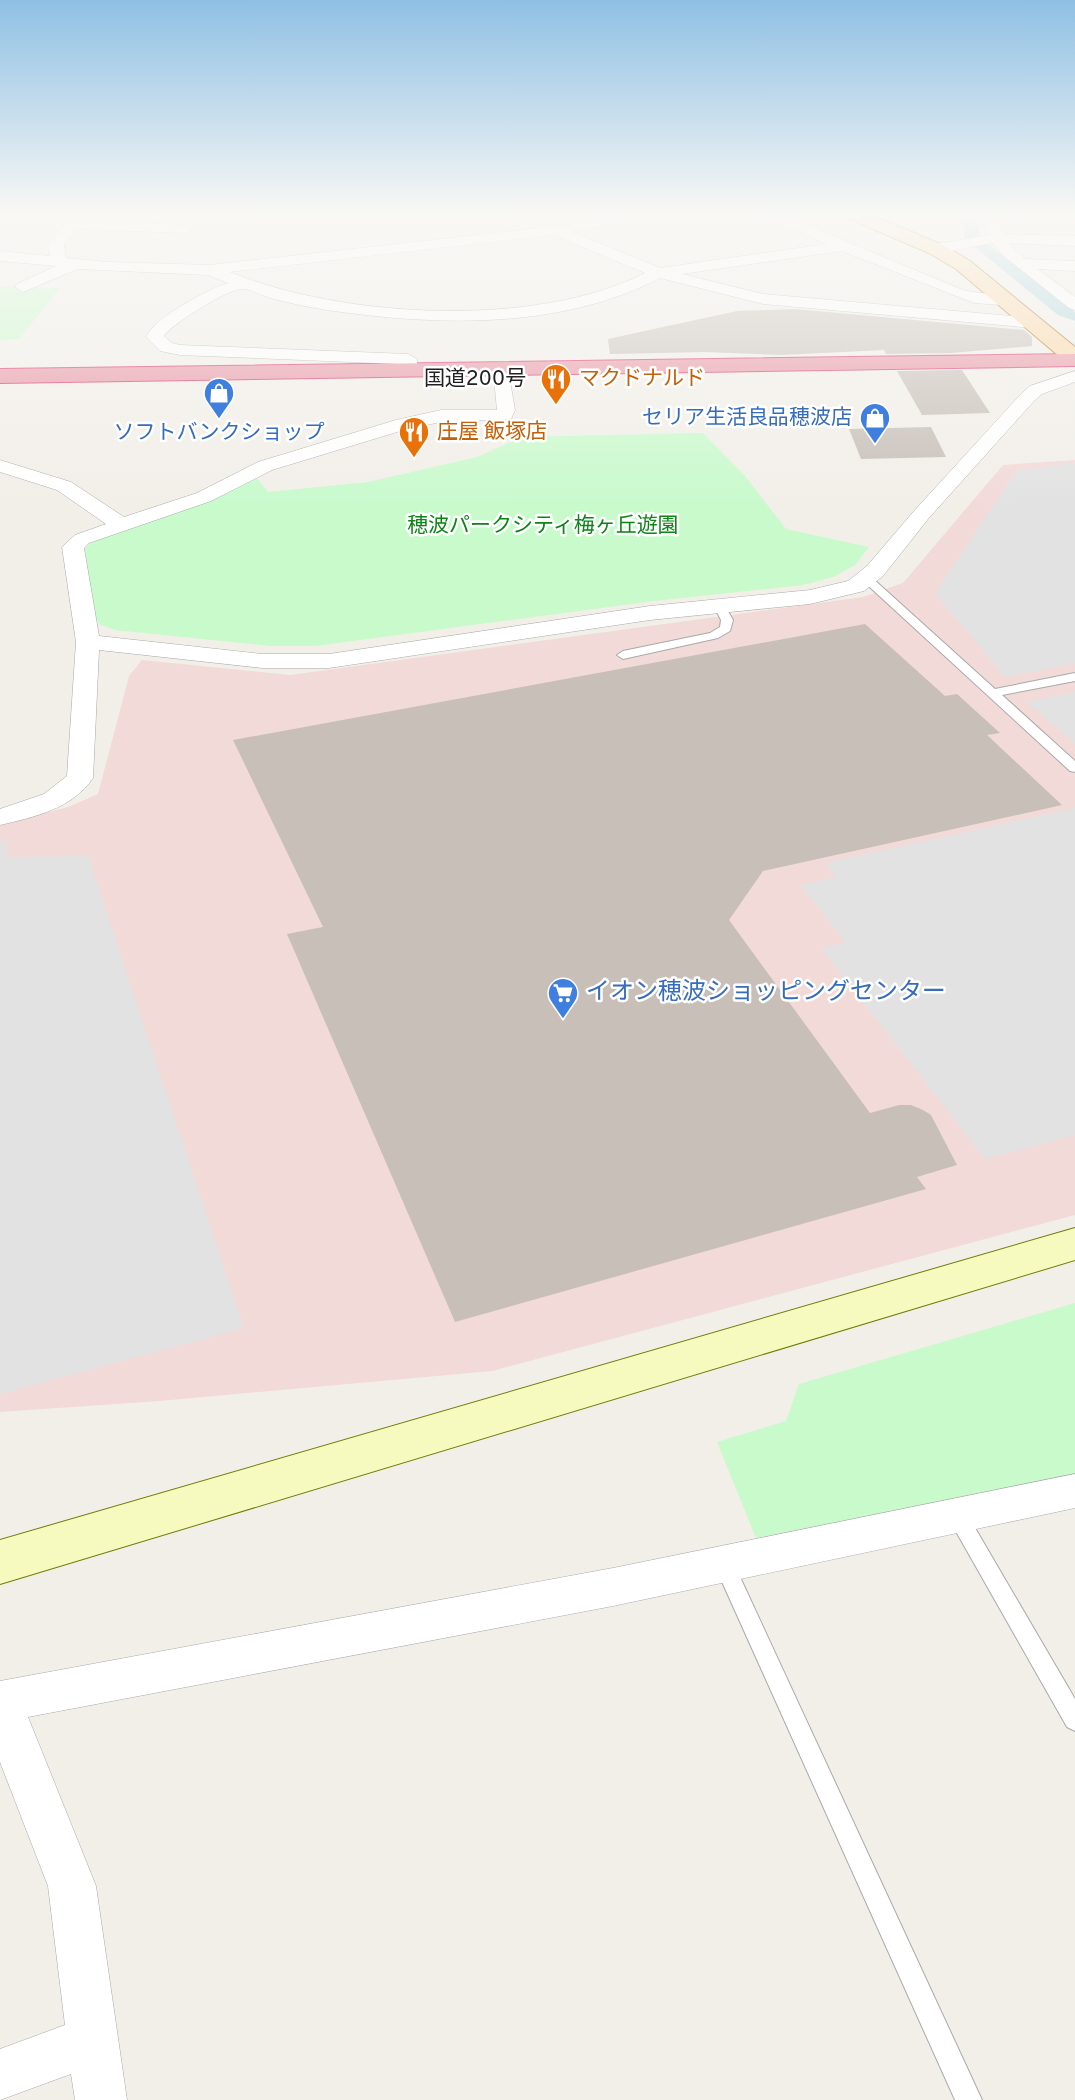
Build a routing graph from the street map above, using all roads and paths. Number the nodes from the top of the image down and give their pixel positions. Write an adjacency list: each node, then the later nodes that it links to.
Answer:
1 (186, 312): 6 (street)
2 (390, 312): 3 (street)
3 (488, 312)
4 (1033, 312): 5 (main road)
5 (1075, 359): 6 (highway, 国道200号)
6 (408, 370): 8 (highway, 国道200号)
7 (1075, 374): 9 (highway, 国道200号); 13 (street)
8 (0, 376)
9 (503, 379): 10 (highway, 国道200号); 12 (street)
10 (0, 384)
11 (0, 466): 12 (street)
12 (120, 524): 15 (street)
13 (866, 578): 14 (street); 18 (lane)
14 (720, 606): 15 (street); 16 (lane)
15 (88, 642): 20 (street)
16 (623, 655)
17 (1075, 677): 18 (lane)
18 (992, 694): 19 (lane)
19 (1075, 768)
20 (0, 817)
21 (1075, 1244): 24 (street)
22 (1075, 1491): 23 (street)
23 (957, 1515): 25 (street); 27 (lane)
24 (0, 1562)
25 (723, 1564): 26 (street); 31 (lane)
26 (0, 1703): 28 (street)
27 (1075, 1720)
28 (93, 2040): 29 (street); 30 (street)
29 (0, 2075)
30 (102, 2100)
31 (970, 2100)

